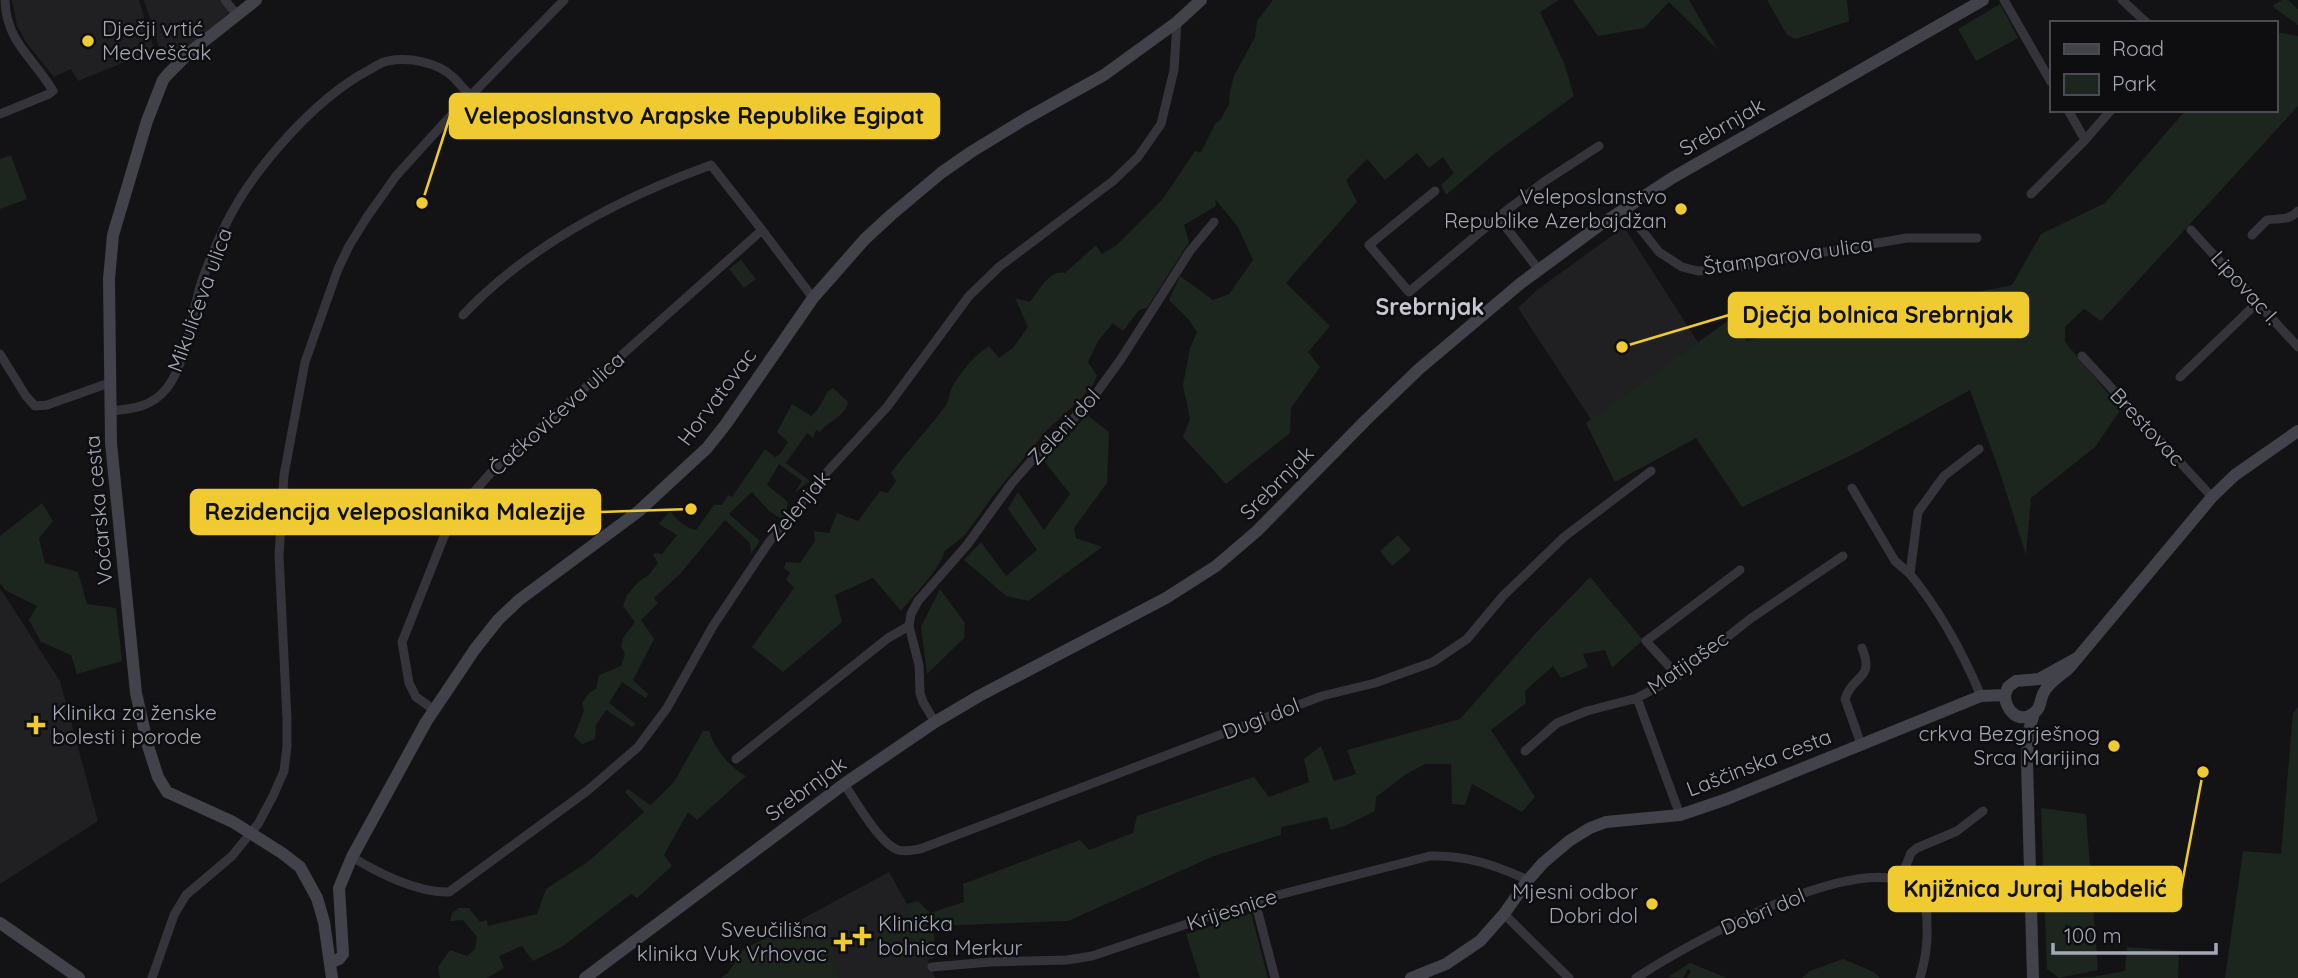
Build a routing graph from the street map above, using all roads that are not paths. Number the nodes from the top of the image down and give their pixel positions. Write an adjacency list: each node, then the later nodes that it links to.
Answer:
1 (5, 0): 16 (street)
2 (225, 0): 9 (street)
3 (256, 0): 9 (main road, Voćarska cesta)
4 (564, 0): 13 (street)
5 (1201, 0): 11 (main road, Horvatovac)
6 (1983, 0): 21 (main road, Srebrnjak)
7 (2004, 0): 12 (street)
8 (2122, 0): 10 (street)
9 (237, 15): 37 (main road, Voćarska cesta)
10 (2145, 21)
11 (1177, 22): 30 (main road, Horvatovac); 68 (street, Zelenjak)
12 (2050, 80)
13 (471, 97): 38 (street, Mikulićeva ulica); 67 (street)
14 (2069, 112): 17 (street)
15 (2109, 112): 17 (street)
16 (0, 114)
17 (2085, 140): 20 (street)
18 (1599, 146): 23 (street)
19 (1435, 191): 23 (street)
20 (2031, 194)
21 (1624, 208): 28 (street, Štamparova ulica); 29 (main road, Srebrnjak)
22 (2298, 211): 27 (street)
23 (1498, 217): 29 (street)
24 (1214, 222): 47 (street, Zeleni dol)
25 (762, 230): 30 (street); 32 (street); 56 (street, Čačkovićeva ulica)
26 (2191, 230): 31 (street, Lipovac I.)
27 (2252, 235)
28 (1977, 238)
29 (1539, 270): 59 (main road, Srebrnjak)
30 (813, 298): 56 (main road, Horvatovac)
31 (2258, 302): 33 (street, Lipovac I.); 36 (street)
32 (463, 315)
33 (2298, 347)
34 (0, 354): 37 (street)
35 (2082, 356): 43 (street, Brestovac)
36 (2180, 377)
37 (109, 383): 38 (main road, Voćarska cesta)
38 (110, 411): 67 (main road, Voćarska cesta)
39 (2298, 431): 43 (main road)
40 (1979, 449): 46 (street)
41 (1651, 471): 64 (street, Dugi dol)
42 (1852, 488): 46 (street)
43 (2212, 497): 49 (main road)
44 (1843, 556): 50 (street, Matijašec)
45 (1740, 570): 50 (street)
46 (1910, 574): 53 (street)
47 (909, 626): 59 (street); 62 (street)
48 (1863, 649): 60 (street)
49 (2077, 658): 51 (main road); 55 (main road)
50 (1678, 676): 54 (street, Matijašec)
51 (2028, 681): 52 (main road); 55 (main road)
52 (2005, 695): 53 (main road, Laščinska cesta); 58 (main road)
53 (1981, 696): 60 (main road, Laščinska cesta)
54 (1637, 698): 61 (street, Matijašec); 66 (street)
55 (2042, 698): 57 (main road)
56 (433, 709): 68 (main road, Horvatovac)
57 (2034, 713): 58 (main road); 63 (main road)
58 (2014, 715): 63 (main road)
59 (935, 722): 64 (main road, Srebrnjak)
60 (1861, 744): 66 (main road, Laščinska cesta)
61 (1525, 751)
62 (736, 759)
63 (2027, 763): 85 (main road)
64 (844, 784): 79 (main road, Srebrnjak)
65 (1983, 811): 70 (street)
66 (1680, 815): 69 (main road, Laščinska cesta)
67 (251, 833): 74 (main road, Voćarska cesta); 77 (street)
68 (352, 857): 74 (main road, Horvatovac)
69 (1528, 880): 71 (street, Krijesnice); 72 (main road, Laščinska cesta)
70 (1900, 880): 83 (street, Dobri dol); 84 (street)
71 (1255, 901): 75 (street, Krijesnice); 80 (street)
72 (1504, 914): 81 (main road, Laščinska cesta); 82 (street)
73 (0, 923): 76 (main road)
74 (330, 963): 78 (main road, Voćarska cesta)
75 (932, 967)
76 (79, 978)
77 (152, 978)
78 (332, 978)
79 (585, 978)
80 (1275, 978)
81 (1411, 978)
82 (1569, 978)
83 (1636, 978)
84 (1920, 978)
85 (2034, 978)

